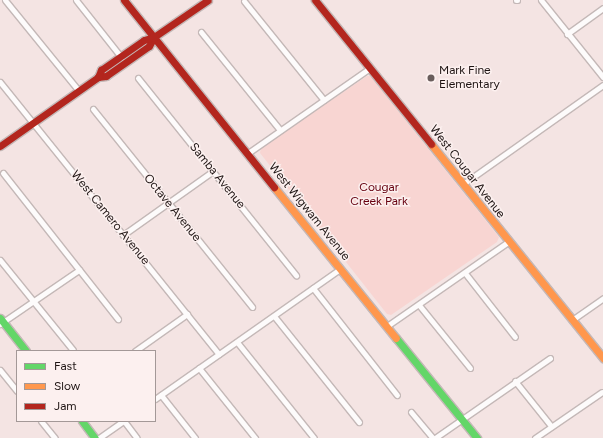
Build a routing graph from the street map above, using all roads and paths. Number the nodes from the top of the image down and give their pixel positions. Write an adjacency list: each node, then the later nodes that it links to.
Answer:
1 (5, 0): 19 (street)
2 (76, 0): 12 (street)
3 (124, 0): 11 (street, West Wigwam Avenue)
4 (208, 0): 11 (street)
5 (315, 0): 13 (street, West Cougar Avenue)
6 (541, 0): 10 (street)
7 (244, 1): 20 (street)
8 (603, 8): 10 (street)
9 (201, 32): 23 (street)
10 (567, 34): 14 (street)
11 (154, 37): 12 (street); 15 (street); 25 (street, West Wigwam Avenue)
12 (121, 57): 15 (street)
13 (370, 68): 20 (street); 28 (street, West Cougar Avenue)
14 (603, 76)
15 (98, 77): 19 (street)
16 (138, 78): 26 (street, Samba Avenue)
17 (0, 82): 22 (street, West Camero Avenue)
18 (603, 85): 28 (street)
19 (79, 91): 22 (street)
20 (324, 100): 23 (street)
21 (93, 110): 29 (street, Octave Avenue)
22 (33, 123): 24 (street); 30 (street, West Camero Avenue)
23 (280, 130): 25 (street)
24 (0, 146)
25 (248, 153): 33 (street, West Wigwam Avenue)
26 (213, 171): 29 (street); 36 (street, Samba Avenue)
27 (3, 173): 34 (street)
28 (463, 184): 31 (street, West Cougar Avenue)
29 (168, 203): 30 (street); 41 (street, Octave Avenue)
30 (123, 235): 42 (street, West Camero Avenue)
31 (508, 242): 35 (street); 45 (street, West Cougar Avenue)
32 (0, 260): 39 (street)
33 (340, 269): 37 (street); 47 (street, West Wigwam Avenue)
34 (79, 270): 39 (street); 44 (street)
35 (464, 273): 40 (street); 48 (street)
36 (296, 275)
37 (313, 288): 43 (street); 63 (street)
38 (603, 298): 45 (street)
39 (33, 301): 46 (street); 51 (street)
40 (419, 304): 47 (street); 57 (street)
41 (252, 307)
42 (187, 314): 52 (street); 53 (street, West Camero Avenue)
43 (274, 316): 49 (street); 71 (street)
44 (118, 319)
45 (572, 320): 55 (street, West Cougar Avenue)
46 (1, 321): 50 (street)
47 (387, 326): 66 (street, West Wigwam Avenue)
48 (515, 337)
49 (237, 342): 53 (street); 79 (street)
50 (25, 350)
51 (73, 350)
52 (136, 350)
53 (219, 354): 56 (street)
54 (550, 358): 59 (street)
55 (603, 358)
56 (199, 368): 62 (street); 78 (street)
57 (470, 368)
58 (0, 370): 60 (street)
59 (515, 381): 66 (street); 72 (street)
60 (16, 390)
61 (602, 392): 72 (street)
62 (161, 395): 64 (street); 77 (street)
63 (397, 395)
64 (156, 398)
65 (411, 412): 80 (street)
66 (462, 419): 80 (street); 81 (street, West Wigwam Avenue)
67 (42, 422): 73 (street)
68 (83, 422): 74 (street)
69 (123, 422): 75 (street)
70 (125, 422): 76 (street)
71 (359, 422)
72 (551, 426): 82 (street)
73 (55, 438)
74 (96, 438)
75 (99, 438)
76 (137, 438)
77 (195, 438)
78 (255, 438)
79 (314, 438)
80 (434, 438)
81 (477, 438)
82 (535, 438)

